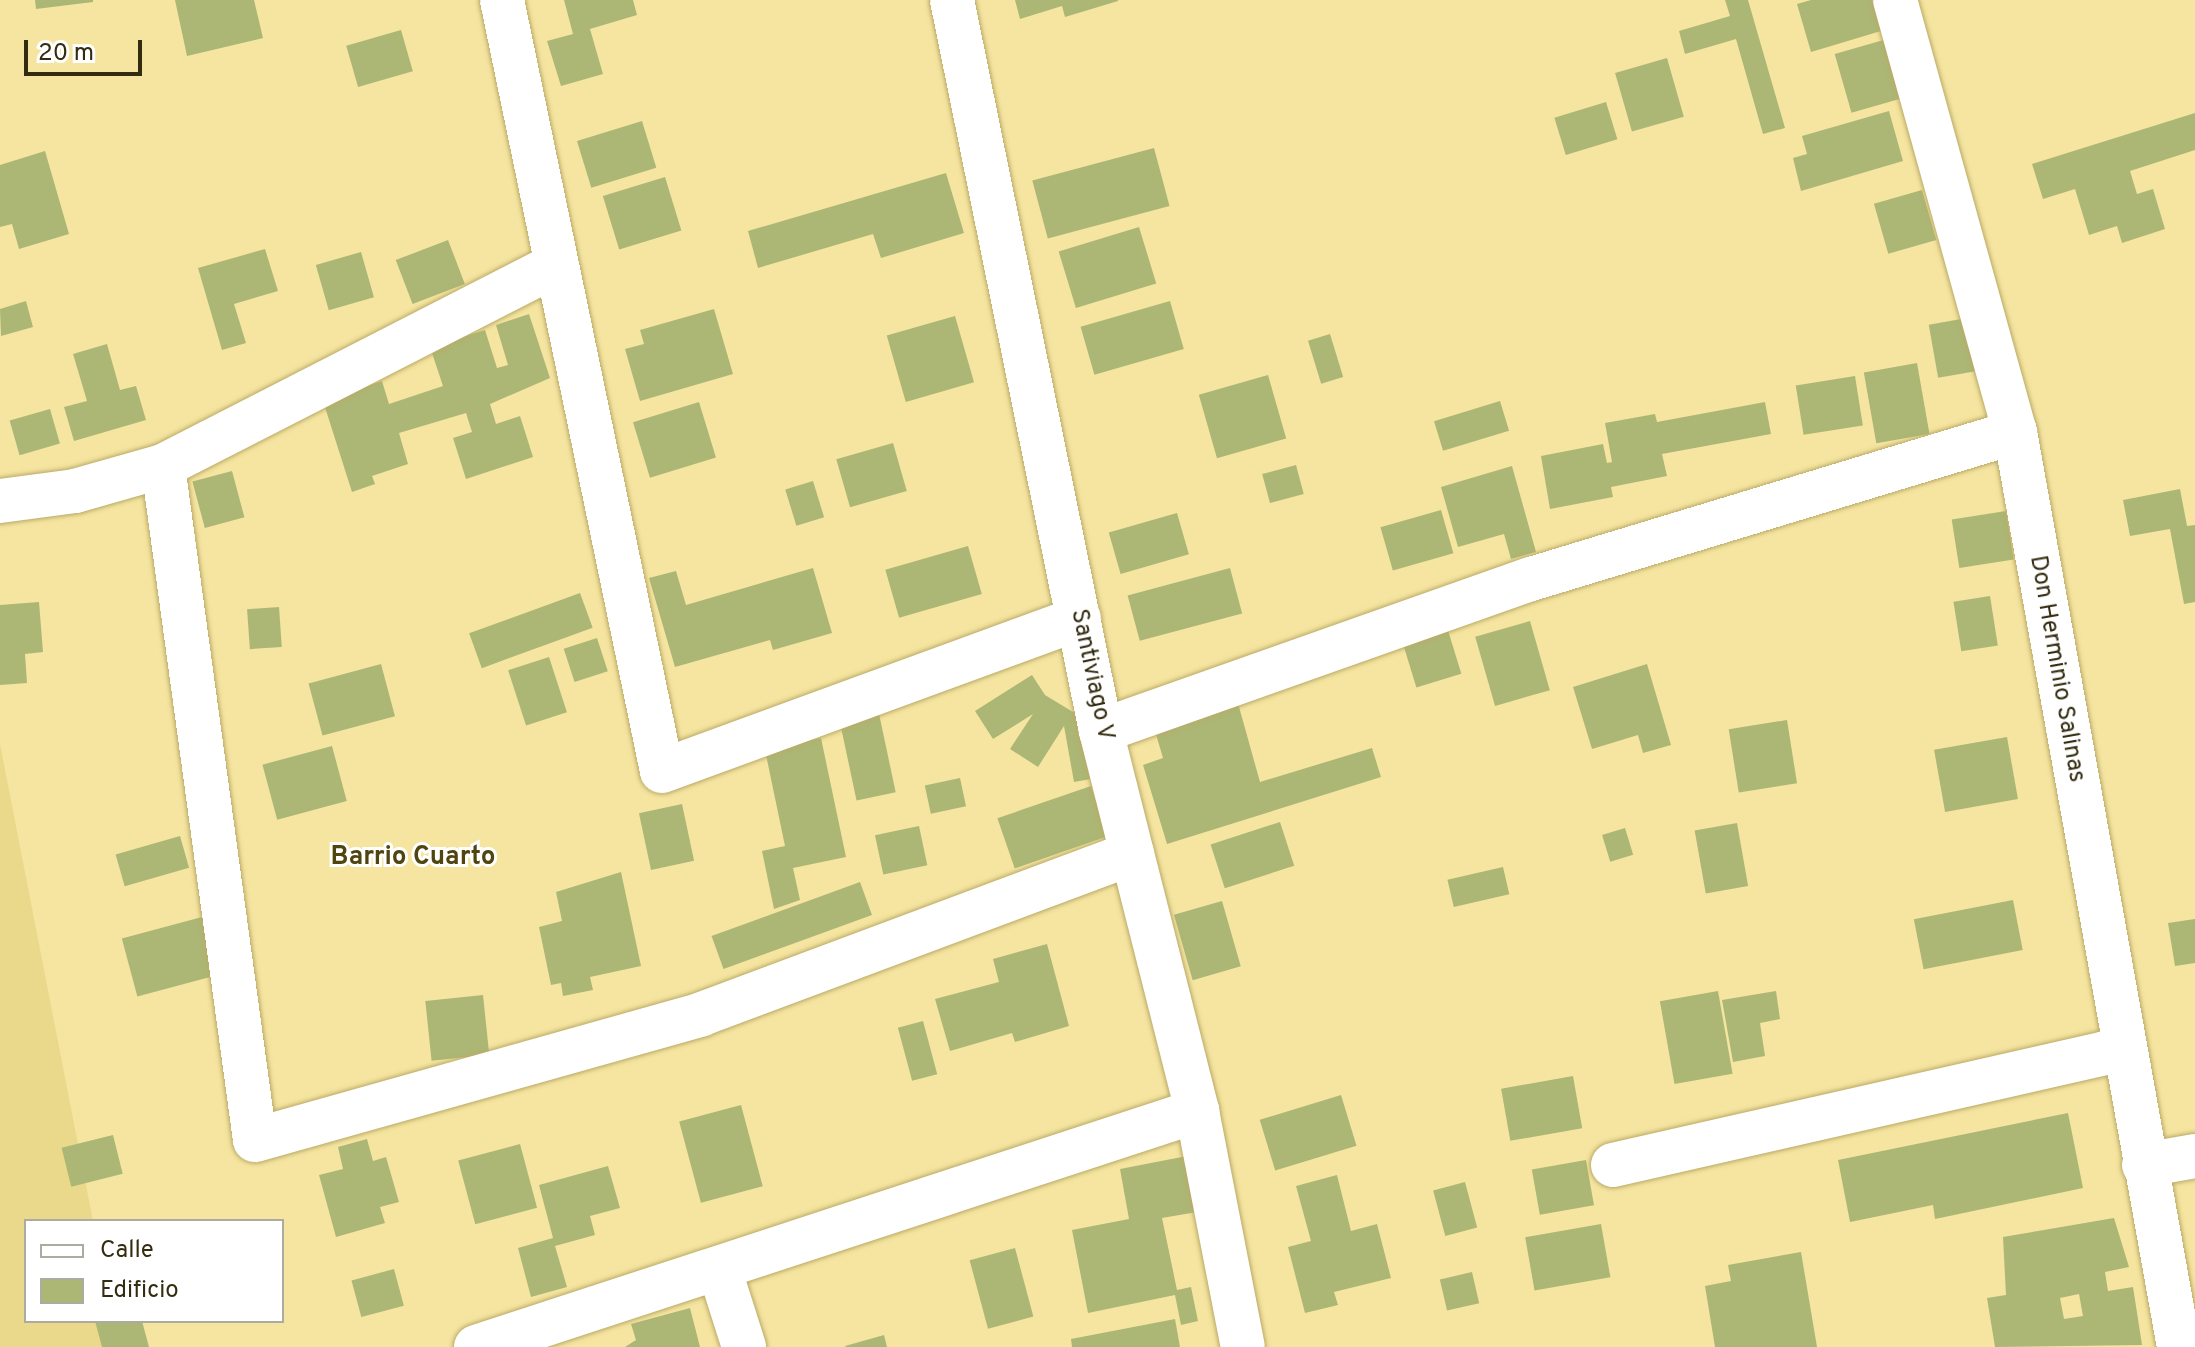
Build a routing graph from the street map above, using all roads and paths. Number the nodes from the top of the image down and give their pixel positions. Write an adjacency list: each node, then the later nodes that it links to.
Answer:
1 (502, 0): 4 (street)
2 (952, 0): 8 (street, Santiviago V)
3 (1895, 0): 5 (street, Don Herminio Salinas)
4 (553, 266): 6 (street); 8 (street)
5 (2015, 432): 9 (street); 11 (street, Don Herminio Salinas)
6 (163, 466): 7 (street); 10 (street)
7 (0, 501)
8 (1079, 618): 9 (street, Santiviago V)
9 (1101, 731): 10 (street, Santiviago V)
10 (1132, 853): 12 (street, Santiviago V)
11 (2123, 1049): 14 (street); 15 (street, Don Herminio Salinas)
12 (1197, 1111): 16 (street); 19 (street, Santiviago V)
13 (2195, 1156): 15 (street)
14 (1613, 1165)
15 (2144, 1165): 20 (street, Don Herminio Salinas)
16 (719, 1268): 17 (street); 18 (street)
17 (476, 1347)
18 (744, 1347)
19 (1243, 1347)
20 (2179, 1347)

